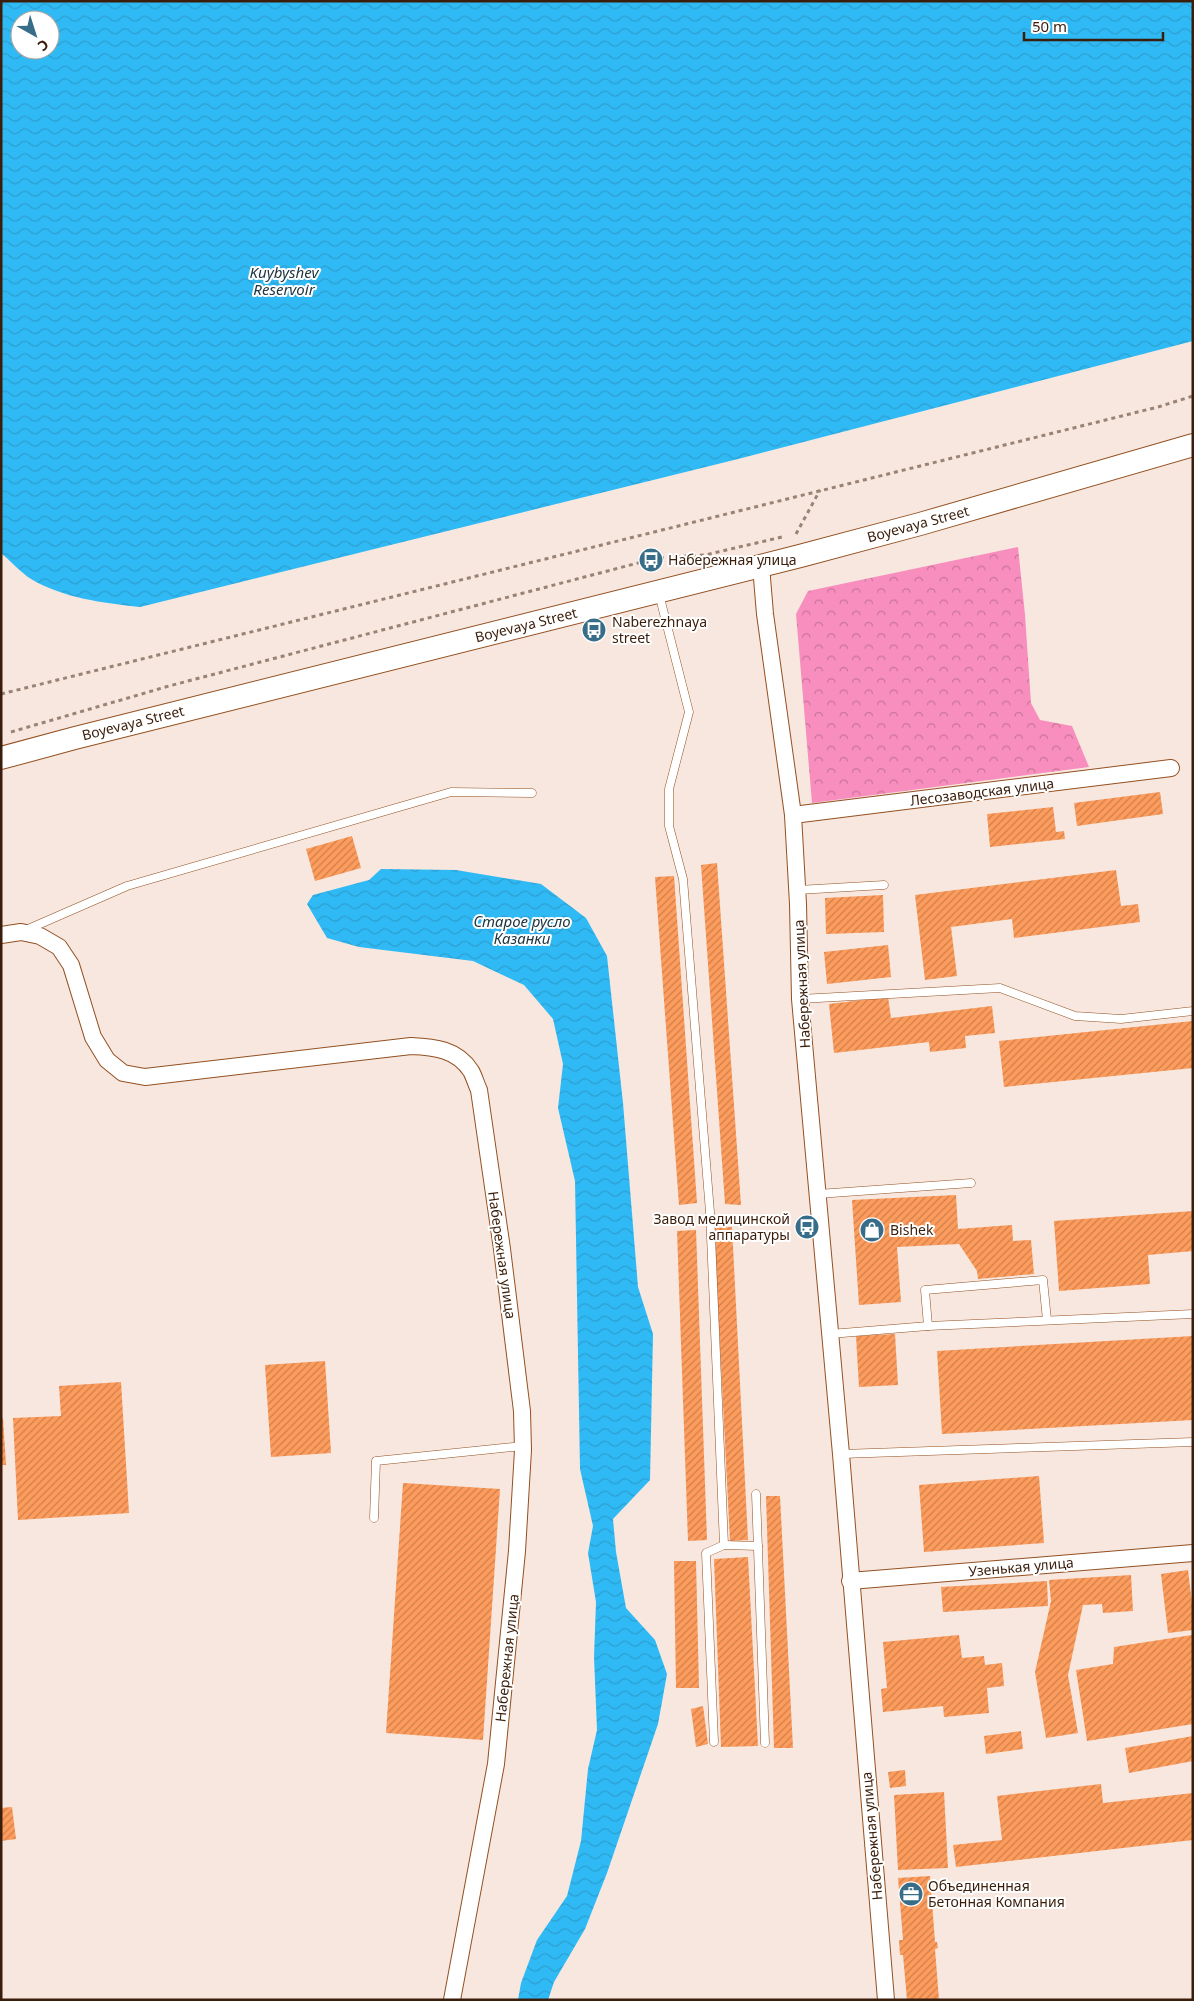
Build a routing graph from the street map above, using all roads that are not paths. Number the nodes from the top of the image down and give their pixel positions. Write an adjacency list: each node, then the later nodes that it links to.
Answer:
1 (1193, 445): 2 (main road, Boyevaya Street)
2 (761, 566): 3 (main road, Boyevaya Street); 7 (street, Набережная улица)
3 (659, 592): 4 (main road, Boyevaya Street); 25 (lane)
4 (1, 758)
5 (1171, 768): 7 (street, Лесозаводская улица)
6 (532, 793): 10 (lane)
7 (793, 815): 9 (street, Набережная улица)
8 (884, 885): 9 (lane)
9 (798, 890): 12 (street, Набережная улица)
10 (21, 932): 11 (street, Набережная улица); 21 (street, Набережная улица)
11 (1, 935)
12 (800, 998): 13 (lane); 15 (street, Набережная улица)
13 (1193, 1011)
14 (971, 1182): 15 (lane)
15 (818, 1194): 19 (street, Набережная улица)
16 (1193, 1314): 17 (lane)
17 (1047, 1320): 18 (lane); 18 (lane)
18 (928, 1326): 19 (lane)
19 (830, 1334): 22 (street, Набережная улица)
20 (1193, 1442): 22 (lane)
21 (523, 1446): 24 (lane); 31 (street, Набережная улица)
22 (841, 1454): 28 (street, Набережная улица)
23 (756, 1494): 26 (lane)
24 (374, 1518)
25 (724, 1545): 26 (lane); 29 (lane)
26 (758, 1546): 30 (lane)
27 (1193, 1554): 28 (street, Узенькая улица)
28 (850, 1581): 32 (street, Набережная улица)
29 (714, 1742)
30 (765, 1742)
31 (452, 2000)
32 (886, 2000)

